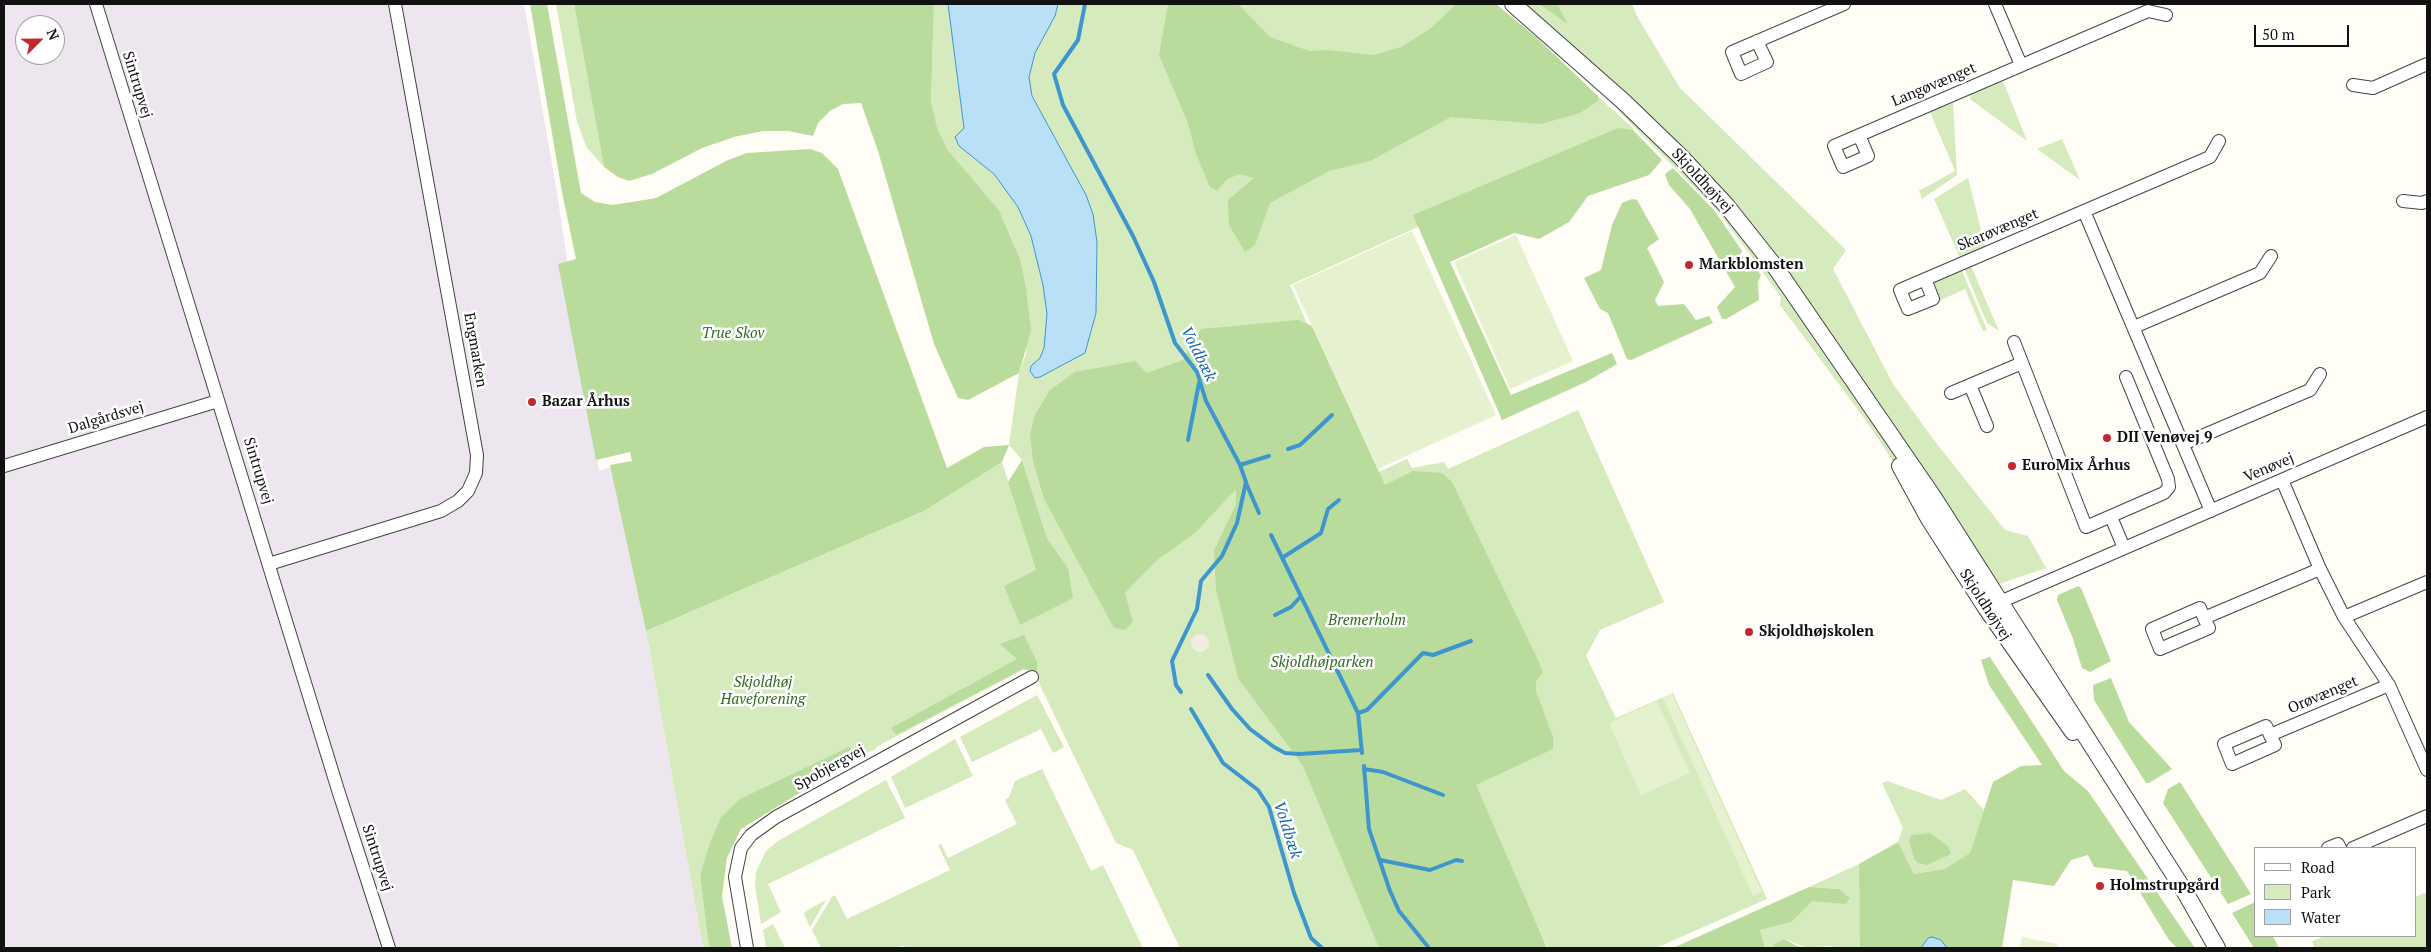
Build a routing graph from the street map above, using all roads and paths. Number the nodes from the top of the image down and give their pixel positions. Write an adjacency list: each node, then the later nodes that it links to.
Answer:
1 (96, 4): 25 (street, Sintrupvej)
2 (396, 4): 34 (street, Engmarken)
3 (1513, 4): 37 (street, Skjoldhøjvej)
4 (1844, 4): 7 (street)
5 (1995, 4): 9 (street)
6 (2166, 16): 9 (street, Langøvænget)
7 (1758, 41)
8 (2427, 64): 10 (street)
9 (2021, 65): 11 (street, Langøvænget)
10 (2353, 85)
11 (1859, 135)
12 (2219, 141): 15 (street, Skarøvænget)
13 (2403, 201): 14 (street)
14 (2427, 201)
15 (2084, 211): 17 (street, Skarøvænget); 18 (street)
16 (2271, 256): 18 (street)
17 (1925, 279)
18 (2134, 327): 28 (street)
19 (2014, 342): 20 (street)
20 (2022, 363): 23 (street); 32 (street)
21 (2320, 374): 28 (street)
22 (2126, 377): 32 (street)
23 (1970, 385): 24 (street); 27 (street)
24 (1951, 393)
25 (218, 401): 29 (street, Dalgårdsvej); 34 (street, Sintrupvej)
26 (2427, 418): 30 (street, Venøvej)
27 (1987, 426)
28 (2183, 444): 31 (street)
29 (4, 466)
30 (2282, 480): 31 (street, Venøvej); 35 (street, Orøvænget)
31 (2211, 511): 33 (street, Venøvej)
32 (2111, 517): 33 (street)
33 (2124, 548): 37 (street, Venøvej)
34 (269, 564): 46 (street, Sintrupvej)
35 (2320, 569): 38 (street, Orøvænget); 39 (street)
36 (2427, 582): 38 (street)
37 (1993, 605): 48 (street, Skjoldhøjvej)
38 (2344, 617): 41 (street, Orøvænget)
39 (2204, 618)
40 (1032, 677): 47 (street, Spobjergvej)
41 (2389, 686): 42 (street, Orøvænget); 43 (street, Orøvænget)
42 (2270, 735)
43 (2427, 770)
44 (2427, 816): 45 (street)
45 (2355, 847)
46 (389, 948)
47 (747, 948)
48 (2217, 948)

